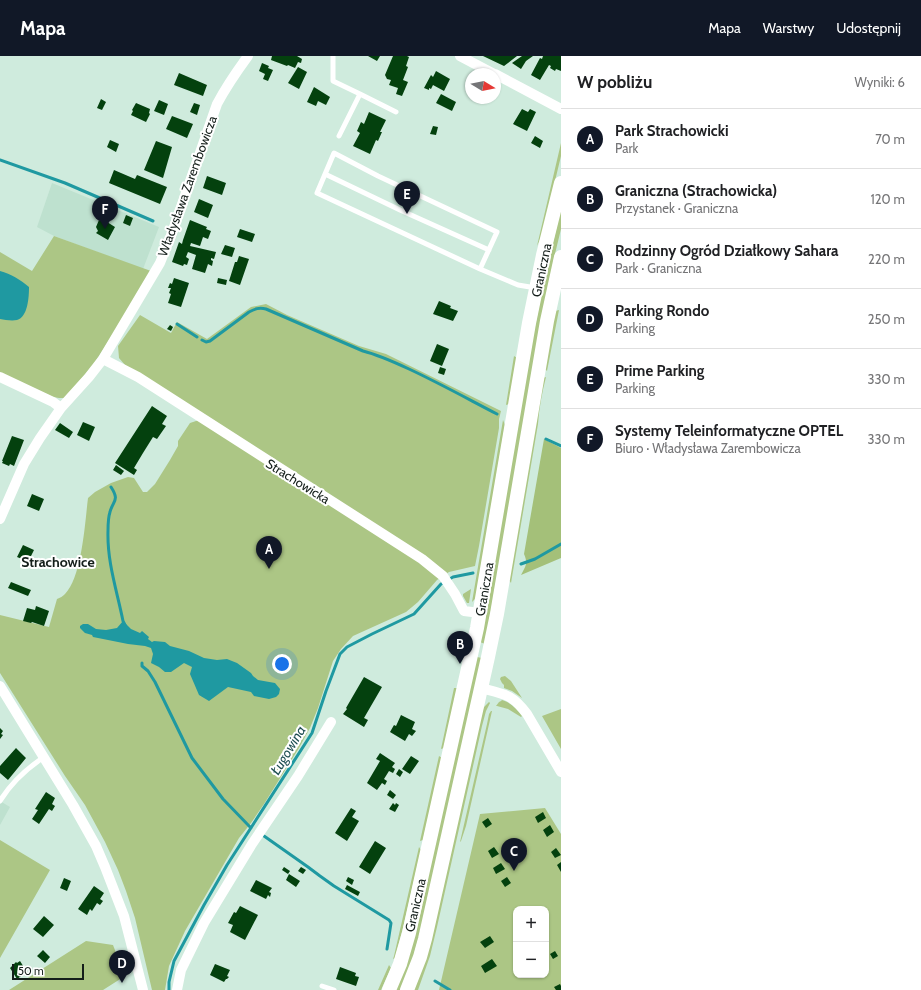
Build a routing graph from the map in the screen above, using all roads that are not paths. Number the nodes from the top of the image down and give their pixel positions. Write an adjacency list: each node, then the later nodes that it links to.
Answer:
1 (248, 56): 16 (street, Władysława Zarembowicza)
2 (332, 56): 6 (lane)
3 (460, 56): 4 (street)
4 (483, 68)
5 (501, 77): 7 (street)
6 (360, 94): 8 (lane); 9 (lane)
7 (561, 109)
8 (396, 112)
9 (339, 136)
10 (325, 174): 12 (lane); 12 (lane); 14 (lane)
11 (561, 183): 15 (main road, Graniczna)
12 (489, 250): 14 (lane)
13 (561, 257): 22 (main road, Graniczna)
14 (480, 269): 15 (lane)
15 (536, 288): 20 (main road, Graniczna)
16 (103, 359): 18 (street, Władysława Zarembowicza); 20 (street, Strachowicka)
17 (0, 377): 18 (street)
18 (61, 408): 19 (street, Władysława Zarembowicza)
19 (0, 519)
20 (480, 614): 31 (main road, Graniczna)
21 (0, 686): 24 (street)
22 (481, 688): 25 (street); 32 (main road, Graniczna)
23 (331, 722): 29 (street)
24 (44, 757): 26 (lane); 28 (street)
25 (561, 772)
26 (0, 801)
27 (322, 986): 30 (lane)
28 (143, 990)
29 (178, 990)
30 (334, 990)
31 (389, 990)
32 (407, 990)

